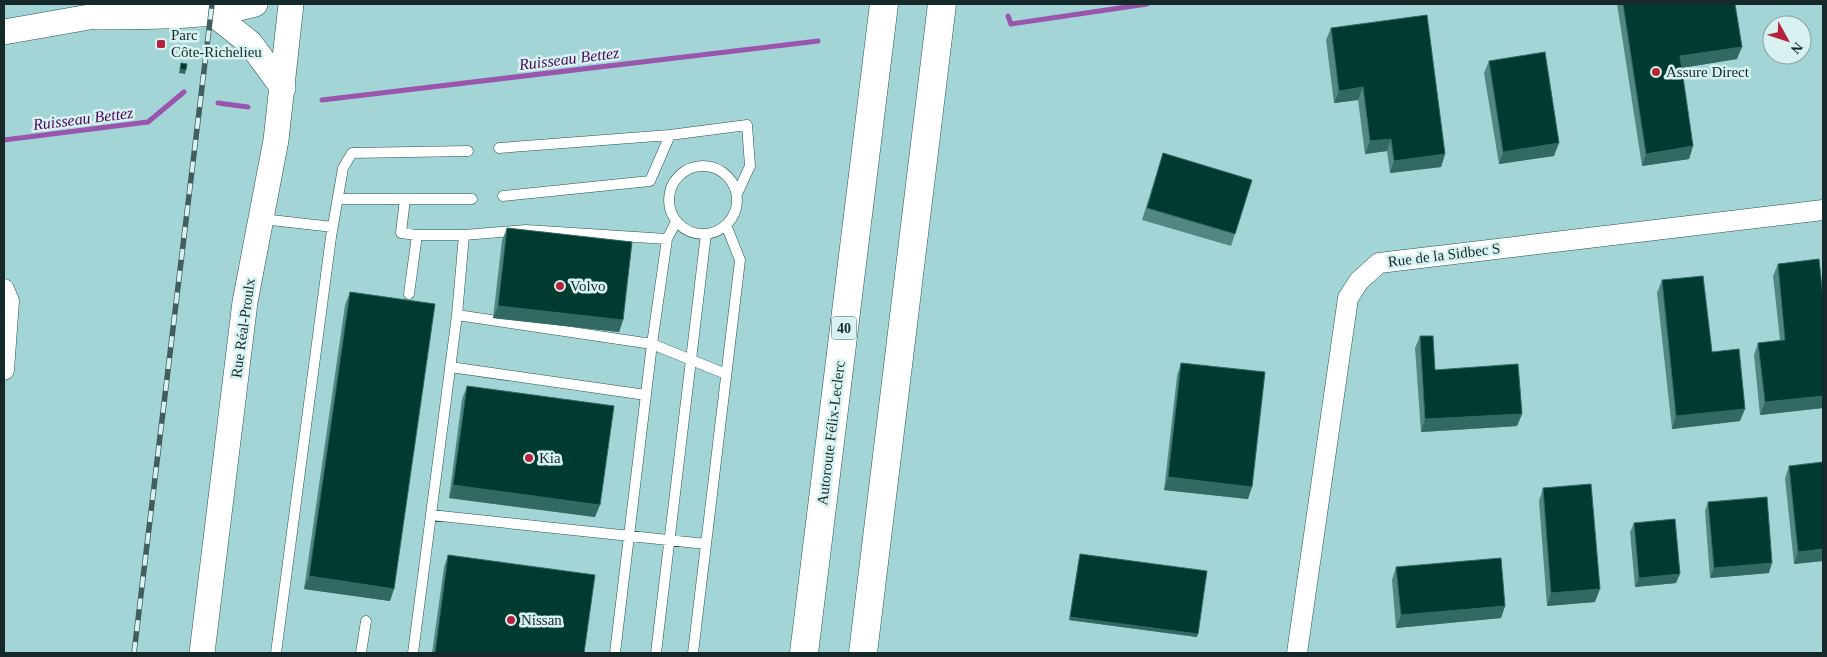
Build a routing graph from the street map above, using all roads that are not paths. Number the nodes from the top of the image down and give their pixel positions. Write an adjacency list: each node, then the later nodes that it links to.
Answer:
1 (154, 4): 7 (street)
2 (255, 4): 6 (street)
3 (291, 4): 9 (street, Rue Réal-Proulx)
4 (884, 4): 48 (highway, Autoroute Félix-Leclerc / 40)
5 (942, 4): 49 (highway)
6 (212, 13): 7 (street); 9 (street)
7 (96, 17): 8 (street)
8 (4, 32)
9 (283, 88): 19 (street, Rue Réal-Proulx)
10 (670, 135): 11 (lane); 13 (lane); 14 (lane)
11 (499, 148)
12 (468, 151): 15 (lane)
13 (737, 194): 20 (lane); 21 (lane)
14 (503, 196)
15 (338, 199): 16 (lane); 22 (lane)
16 (405, 199): 17 (lane); 24 (lane)
17 (472, 199)
18 (1823, 210): 50 (street, Rue de la Sidbec S)
19 (262, 219): 22 (lane); 41 (street, Rue Réal-Proulx)
20 (676, 222): 23 (lane); 26 (lane)
21 (726, 225): 23 (lane); 34 (lane)
22 (333, 228): 42 (lane)
23 (706, 234): 31 (lane)
24 (416, 235): 25 (lane); 28 (lane)
25 (464, 235): 26 (lane); 29 (lane)
26 (667, 239): 30 (lane)
27 (4, 289): 33 (street)
28 (409, 294)
29 (457, 315): 30 (lane); 32 (lane)
30 (652, 344): 31 (lane); 35 (lane)
31 (691, 359): 34 (lane); 38 (lane)
32 (450, 367): 35 (lane); 36 (lane)
33 (4, 370)
34 (726, 374): 39 (lane)
35 (646, 394): 37 (lane)
36 (431, 515): 37 (lane); 44 (lane)
37 (628, 535): 38 (lane); 45 (lane)
38 (670, 539): 39 (lane); 46 (lane)
39 (706, 544): 47 (lane)
40 (366, 621): 43 (lane)
41 (202, 653)
42 (276, 653)
43 (362, 653)
44 (412, 653)
45 (615, 653)
46 (656, 653)
47 (693, 653)
48 (804, 653)
49 (863, 653)
50 (1298, 653)

